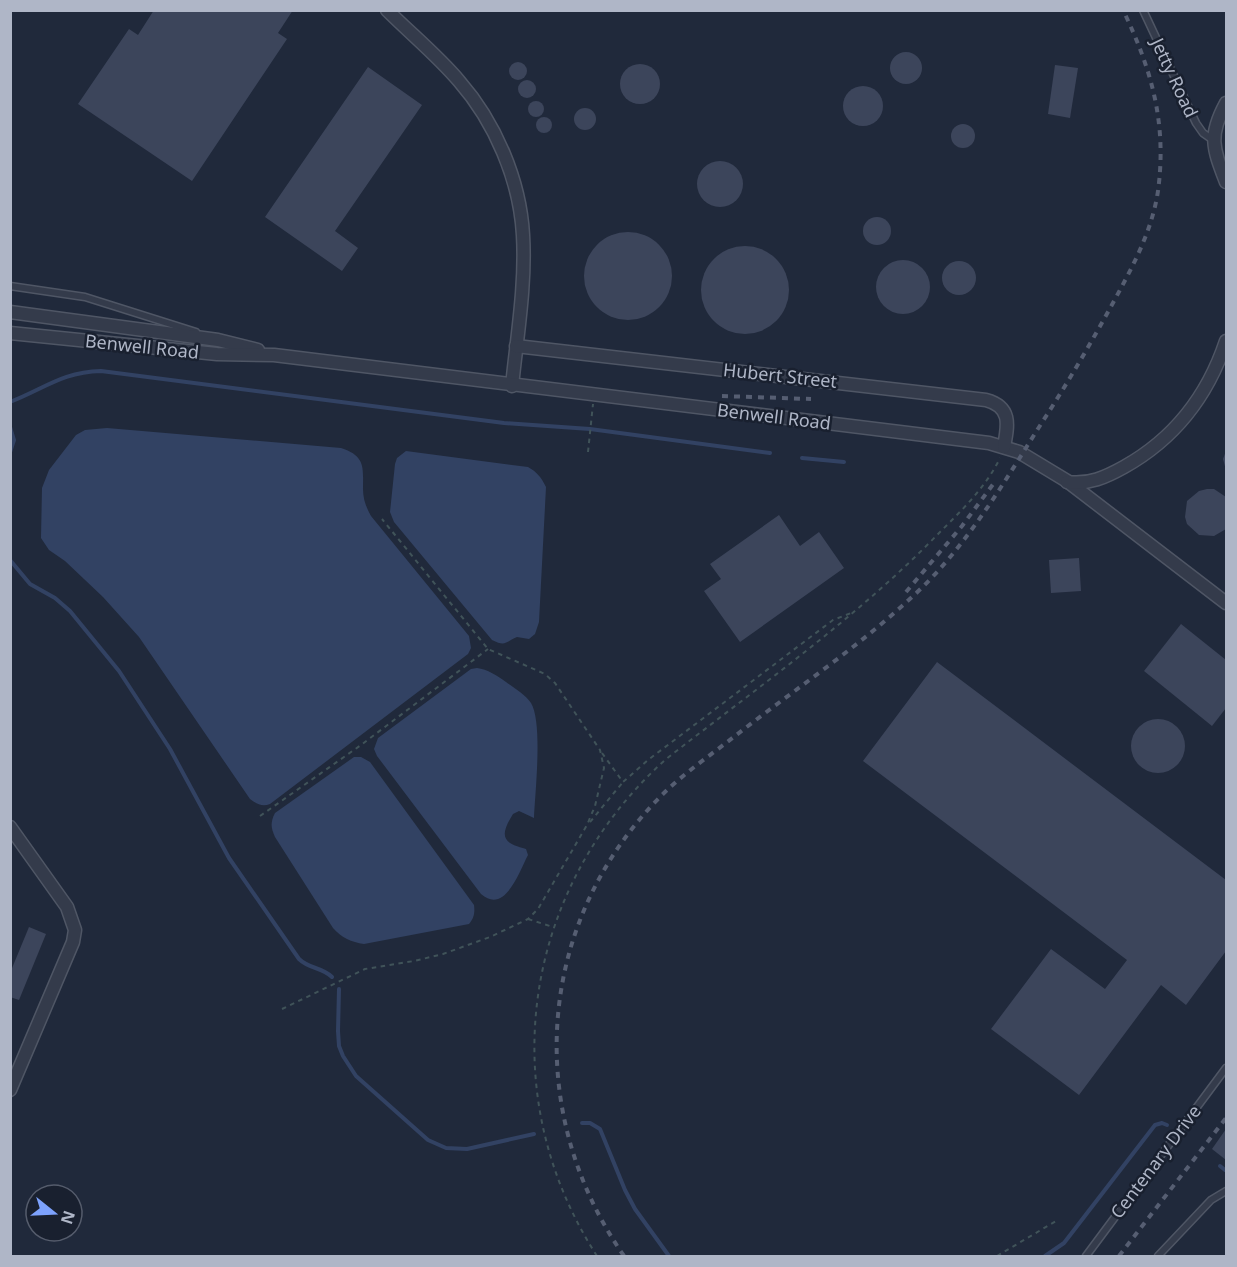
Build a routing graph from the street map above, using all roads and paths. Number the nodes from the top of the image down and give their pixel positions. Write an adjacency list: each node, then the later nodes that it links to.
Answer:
1 (387, 10): 11 (street)
2 (1143, 10): 4 (lane, Jetty Road)
3 (1227, 103): 4 (street)
4 (1213, 140): 5 (street)
5 (1227, 182)
6 (10, 286): 9 (lane, Benwell Road)
7 (14, 312): 9 (street, Benwell Road)
8 (10, 333): 12 (street, Benwell Road)
9 (218, 340): 12 (street, Benwell Road)
10 (1227, 341): 17 (street)
11 (516, 346): 13 (street); 15 (street, Hubert Street)
12 (274, 355): 13 (street, Benwell Road)
13 (512, 386): 14 (street, Benwell Road)
14 (594, 396): 15 (street, Benwell Road); 16 (path)
15 (1004, 447): 17 (street, Benwell Road); 20 (path)
16 (588, 452)
17 (1067, 482): 19 (street, Benwell Road)
18 (382, 519): 21 (path)
19 (1227, 603)
20 (854, 611): 23 (path); 28 (path)
21 (488, 649): 22 (path); 24 (path)
22 (600, 750): 23 (path); 25 (path)
23 (623, 782): 25 (path)
24 (260, 816)
25 (587, 825): 27 (path)
26 (10, 827): 31 (street)
27 (528, 919): 28 (path); 29 (path)
28 (553, 927): 34 (path)
29 (282, 1009)
30 (1227, 1068): 36 (lane, Centenary Drive)
31 (10, 1090)
32 (1227, 1191): 37 (lane)
33 (1056, 1221): 35 (path)
34 (597, 1257)
35 (998, 1257)
36 (1086, 1257)
37 (1158, 1257)

